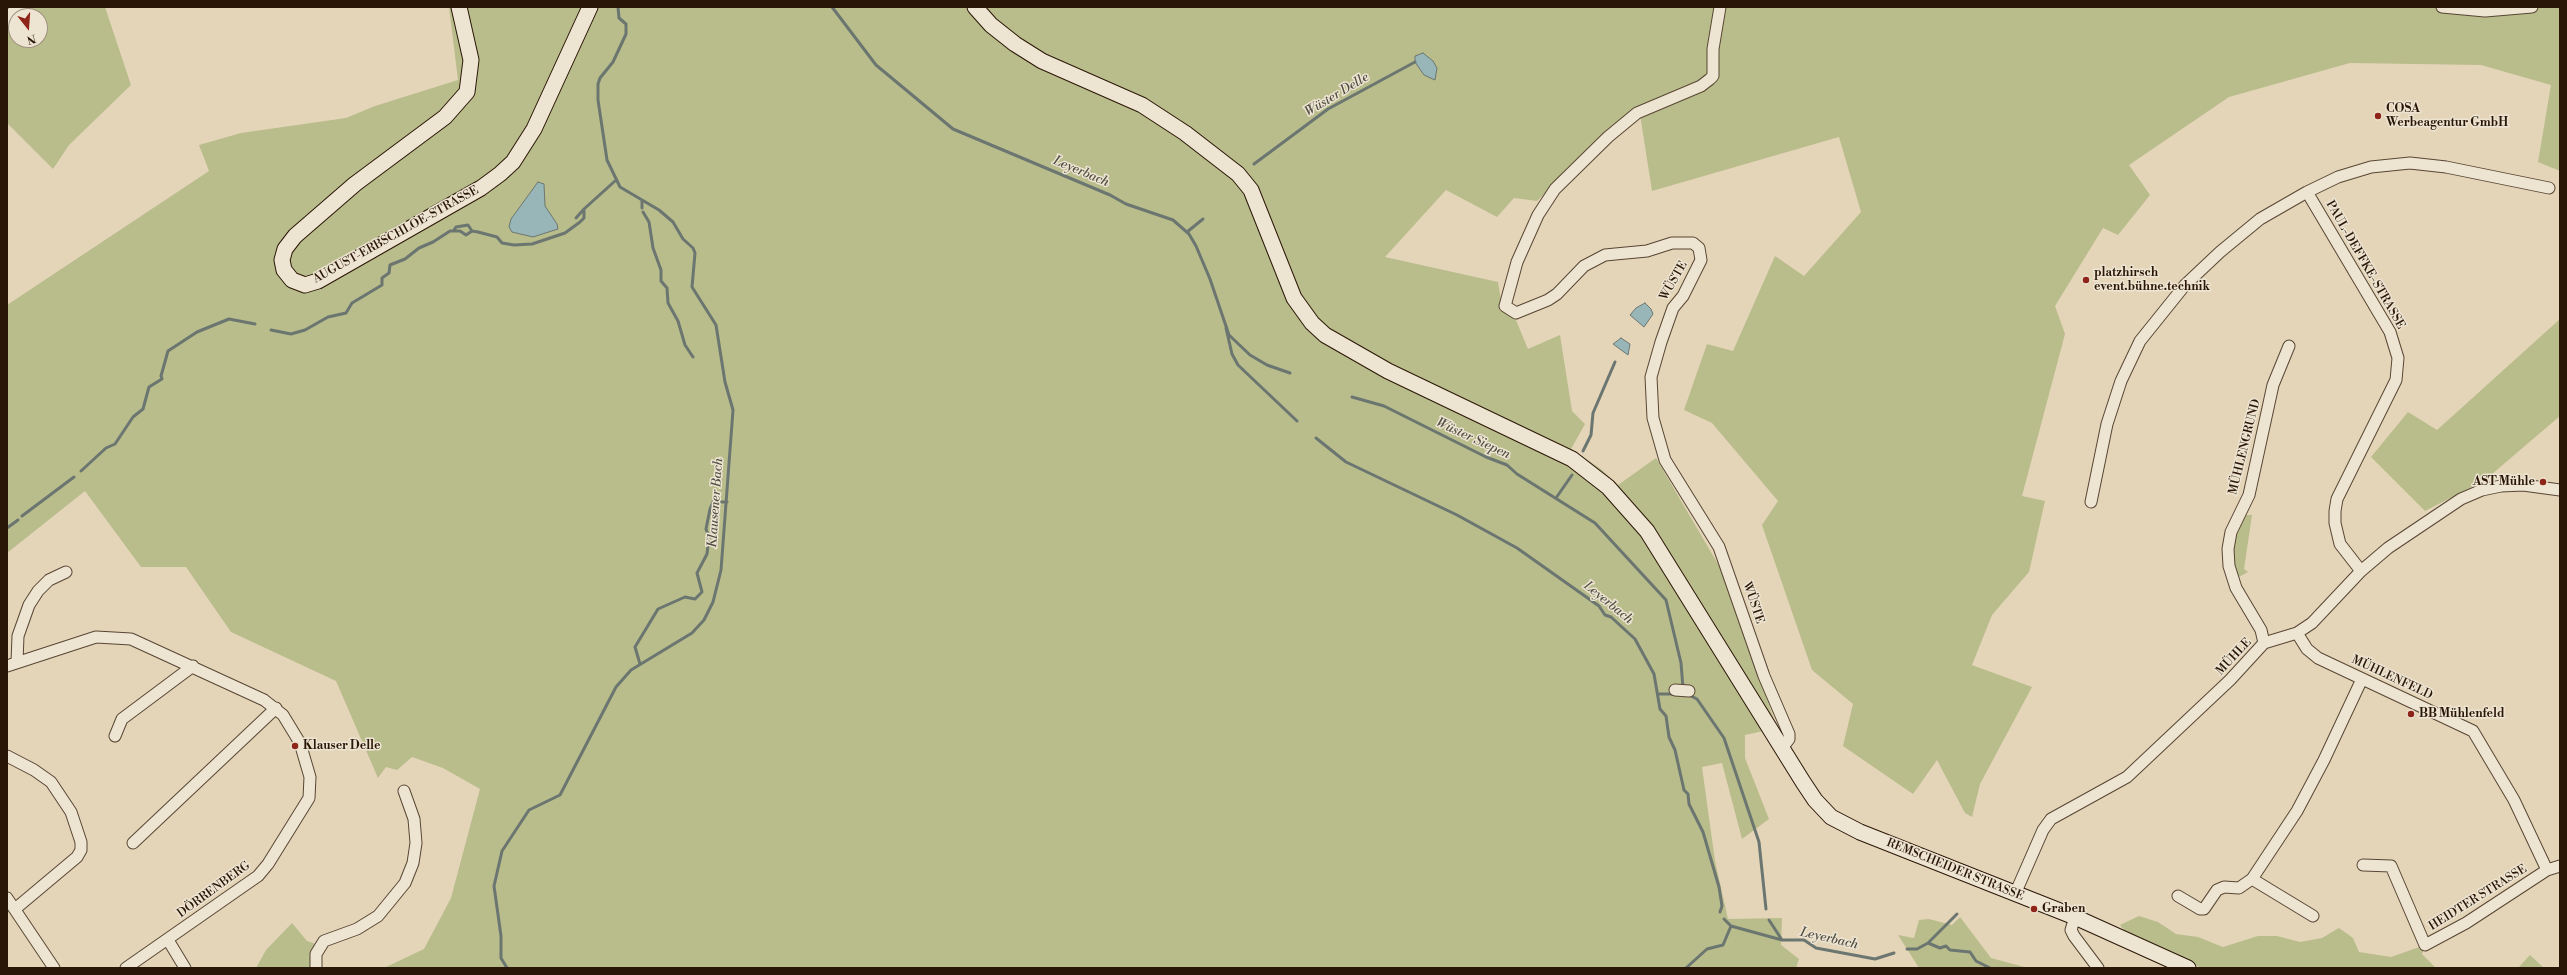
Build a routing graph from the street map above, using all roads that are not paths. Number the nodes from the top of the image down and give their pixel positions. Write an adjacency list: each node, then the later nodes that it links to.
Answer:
1 (22, 7): 8 (main road)
2 (459, 7): 3 (main road, AUGUST-ERBSCHLOE-STRASSE)
3 (590, 7)
4 (976, 7): 25 (main road, REMSCHEIDER STRASSE)
5 (1720, 7): 25 (street, WÜSTE)
6 (2442, 7): 7 (street)
7 (2532, 7)
8 (7, 18)
9 (2549, 188): 10 (street)
10 (2307, 192): 13 (street); 14 (street, PAUL-DEFFKE-STRASSE)
11 (2289, 346): 17 (street, MÜHLENGRUND)
12 (2560, 490): 14 (street, MÜHLE)
13 (2091, 502)
14 (2361, 571): 16 (street, MÜHLE)
15 (66, 572): 18 (street, DÖRRENBERG)
16 (2297, 633): 17 (street, MÜHLE); 20 (street, MÜHLENFELD)
17 (2264, 643): 33 (street, MÜHLE)
18 (12, 664): 19 (street, DÖRRENBERG)
19 (192, 666): 23 (street, DÖRRENBERG); 24 (street)
20 (2362, 679): 31 (street, MÜHLENFELD); 32 (street)
21 (1675, 690): 22 (street)
22 (1689, 691)
23 (276, 708): 28 (street); 39 (street, DÖRRENBERG)
24 (115, 736)
25 (1782, 748): 33 (main road, REMSCHEIDER STRASSE)
26 (7, 756): 36 (street)
27 (404, 791): 43 (street)
28 (132, 843)
29 (2363, 865): 31 (street, HEIDTER STRASSE)
30 (2560, 866): 31 (street, HEIDTER STRASSE)
31 (2547, 870)
32 (2252, 879): 34 (street); 37 (street)
33 (2015, 894): 38 (main road, REMSCHEIDER STRASSE)
34 (2178, 896)
35 (7, 898): 36 (street)
36 (15, 909): 40 (street)
37 (2313, 916)
38 (2075, 917): 44 (street); 45 (main road, REMSCHEIDER STRASSE)
39 (168, 940): 41 (street, DÖRRENBERG); 42 (street)
40 (54, 968)
41 (126, 968)
42 (185, 968)
43 (316, 968)
44 (2098, 968)
45 (2188, 968)

